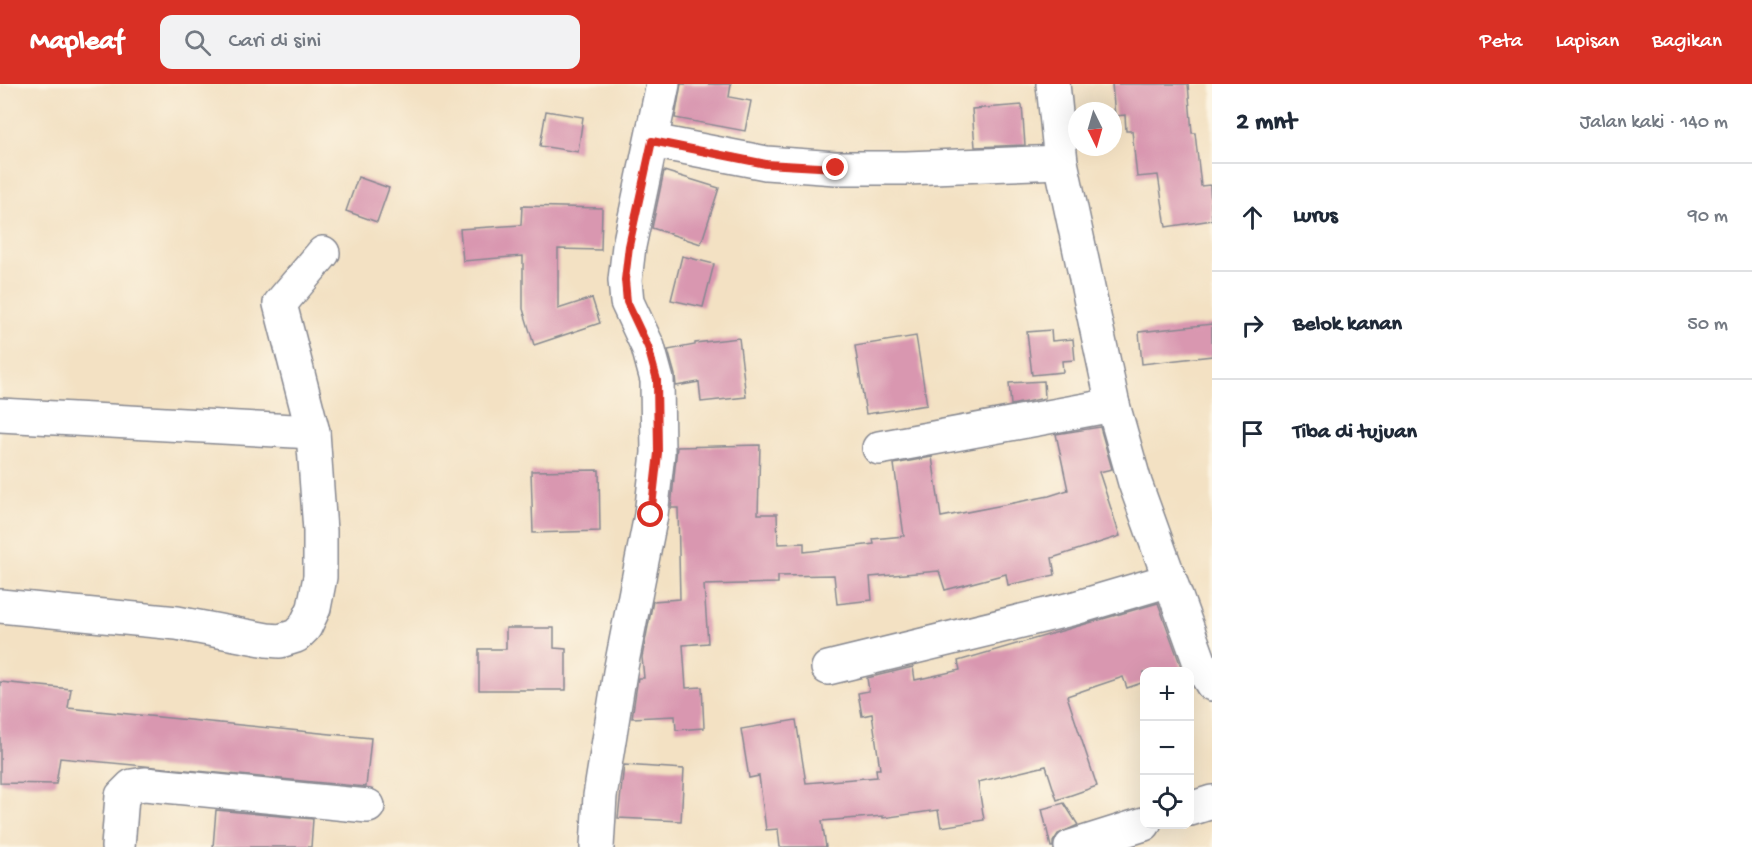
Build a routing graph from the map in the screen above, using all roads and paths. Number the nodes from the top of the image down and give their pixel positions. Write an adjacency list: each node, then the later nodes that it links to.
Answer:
1 (663, 84): 3 (street)
2 (1053, 84): 4 (street)
3 (652, 141): 4 (street); 19 (street)
4 (1061, 162): 6 (street)
5 (323, 253): 8 (street)
6 (1113, 405): 9 (street); 10 (street)
7 (0, 415): 8 (street)
8 (313, 432): 11 (street)
9 (879, 448)
10 (1170, 580): 12 (street); 13 (street)
11 (0, 606)
12 (828, 668)
13 (1212, 684)
14 (1212, 802): 16 (street)
15 (369, 806): 18 (street)
16 (1194, 808)
17 (1140, 825): 20 (street)
18 (118, 847)
19 (597, 847)
20 (1071, 847)

